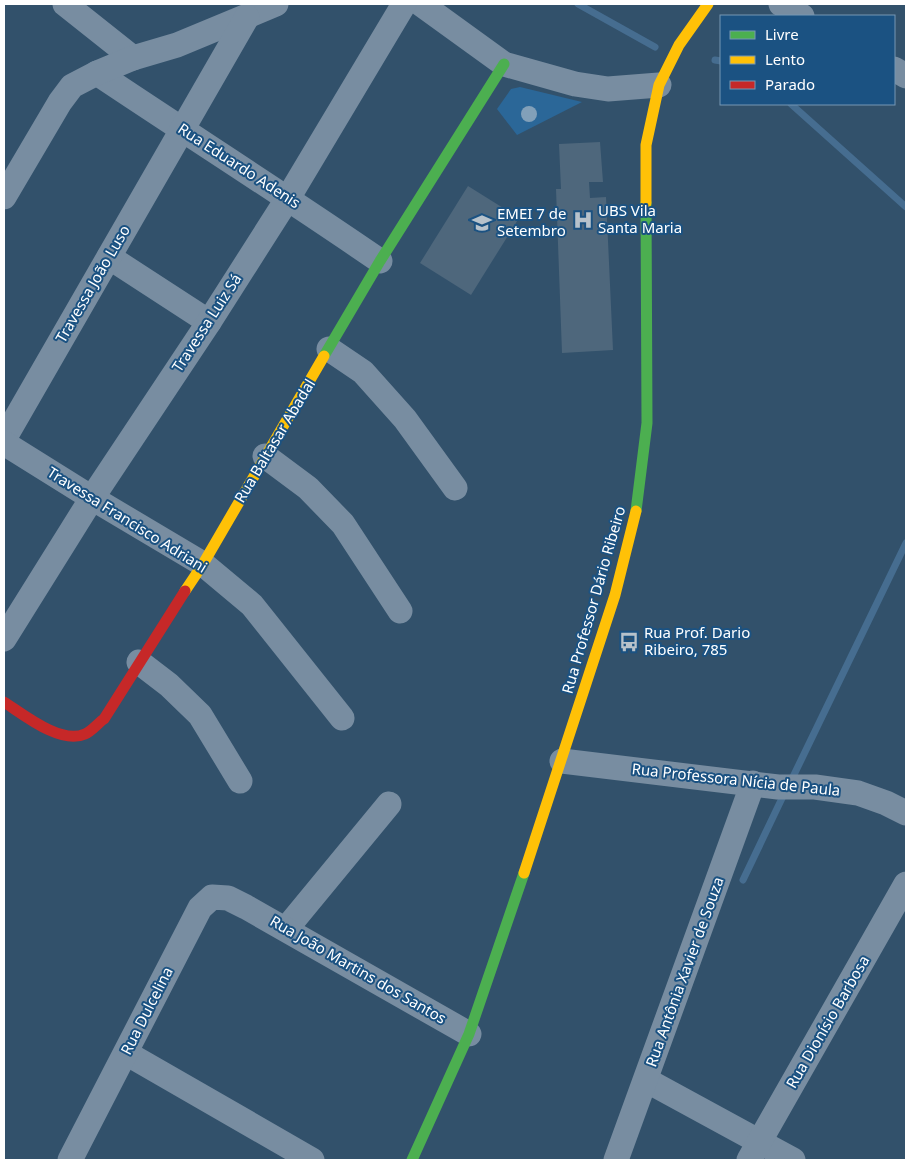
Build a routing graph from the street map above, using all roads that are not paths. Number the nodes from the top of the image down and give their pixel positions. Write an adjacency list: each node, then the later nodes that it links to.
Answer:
1 (64, 4): 9 (street)
2 (276, 4): 8 (street)
3 (404, 4): 17 (street, Travessa Luiz Sá)
4 (421, 4): 10 (street)
5 (708, 4): 14 (street, Rua Professor Dário Ribeiro)
6 (781, 4): 7 (street)
7 (800, 15)
8 (246, 17): 9 (street); 15 (street, Travessa João Luso)
9 (134, 58): 12 (street)
10 (504, 64): 14 (street); 19 (street, Rua Baltasar Abadal)
11 (895, 70): 13 (street)
12 (97, 73): 15 (street, Rua Eduardo Adenis); 16 (street)
13 (906, 76)
14 (659, 85): 33 (street, Rua Professor Dário Ribeiro)
15 (182, 130): 17 (street, Rua Eduardo Adenis); 18 (street, Travessa João Luso)
16 (4, 197)
17 (288, 198): 19 (street, Rua Eduardo Adenis); 20 (street, Travessa Luiz Sá)
18 (109, 257): 20 (street); 22 (street, Travessa João Luso)
19 (380, 261): 21 (street, Rua Baltasar Abadal)
20 (209, 322): 26 (street, Travessa Luiz Sá)
21 (329, 349): 24 (street, Rua Baltasar Abadal); 25 (street)
22 (4, 439)
23 (4, 443): 26 (street, Travessa Francisco Adriani)
24 (265, 456): 27 (street, Rua Baltasar Abadal); 28 (street)
25 (455, 488)
26 (92, 498): 27 (street, Travessa Francisco Adriani); 29 (street, Travessa Luiz Sá)
27 (203, 564): 30 (street, Rua Baltasar Abadal); 32 (street, Travessa Francisco Adriani)
28 (400, 611)
29 (4, 639)
30 (139, 662): 31 (street, Rua Baltasar Abadal); 34 (street)
31 (4, 702)
32 (342, 718)
33 (562, 762): 35 (street, Rua Professora Nícia de Paula); 41 (street, Rua Professor Dário Ribeiro)
34 (240, 781)
35 (753, 783): 37 (street, Rua Professora Nícia de Paula); 43 (street, Rua Antônia Xavier de Souza)
36 (389, 804): 40 (street)
37 (906, 813)
38 (906, 884): 44 (street, Rua Dionísio Barbosa)
39 (246, 907): 40 (street, Rua João Martins dos Santos); 42 (street, Rua Dulcelina)
40 (286, 929): 41 (street, Rua João Martins dos Santos)
41 (469, 1034): 47 (street, Rua Professor Dário Ribeiro)
42 (126, 1053): 45 (street, Rua Dulcelina); 46 (street)
43 (646, 1080): 44 (street); 48 (street, Rua Antônia Xavier de Souza)
44 (754, 1151): 49 (street)
45 (70, 1160)
46 (312, 1160)
47 (412, 1160)
48 (616, 1160)
49 (793, 1160)

